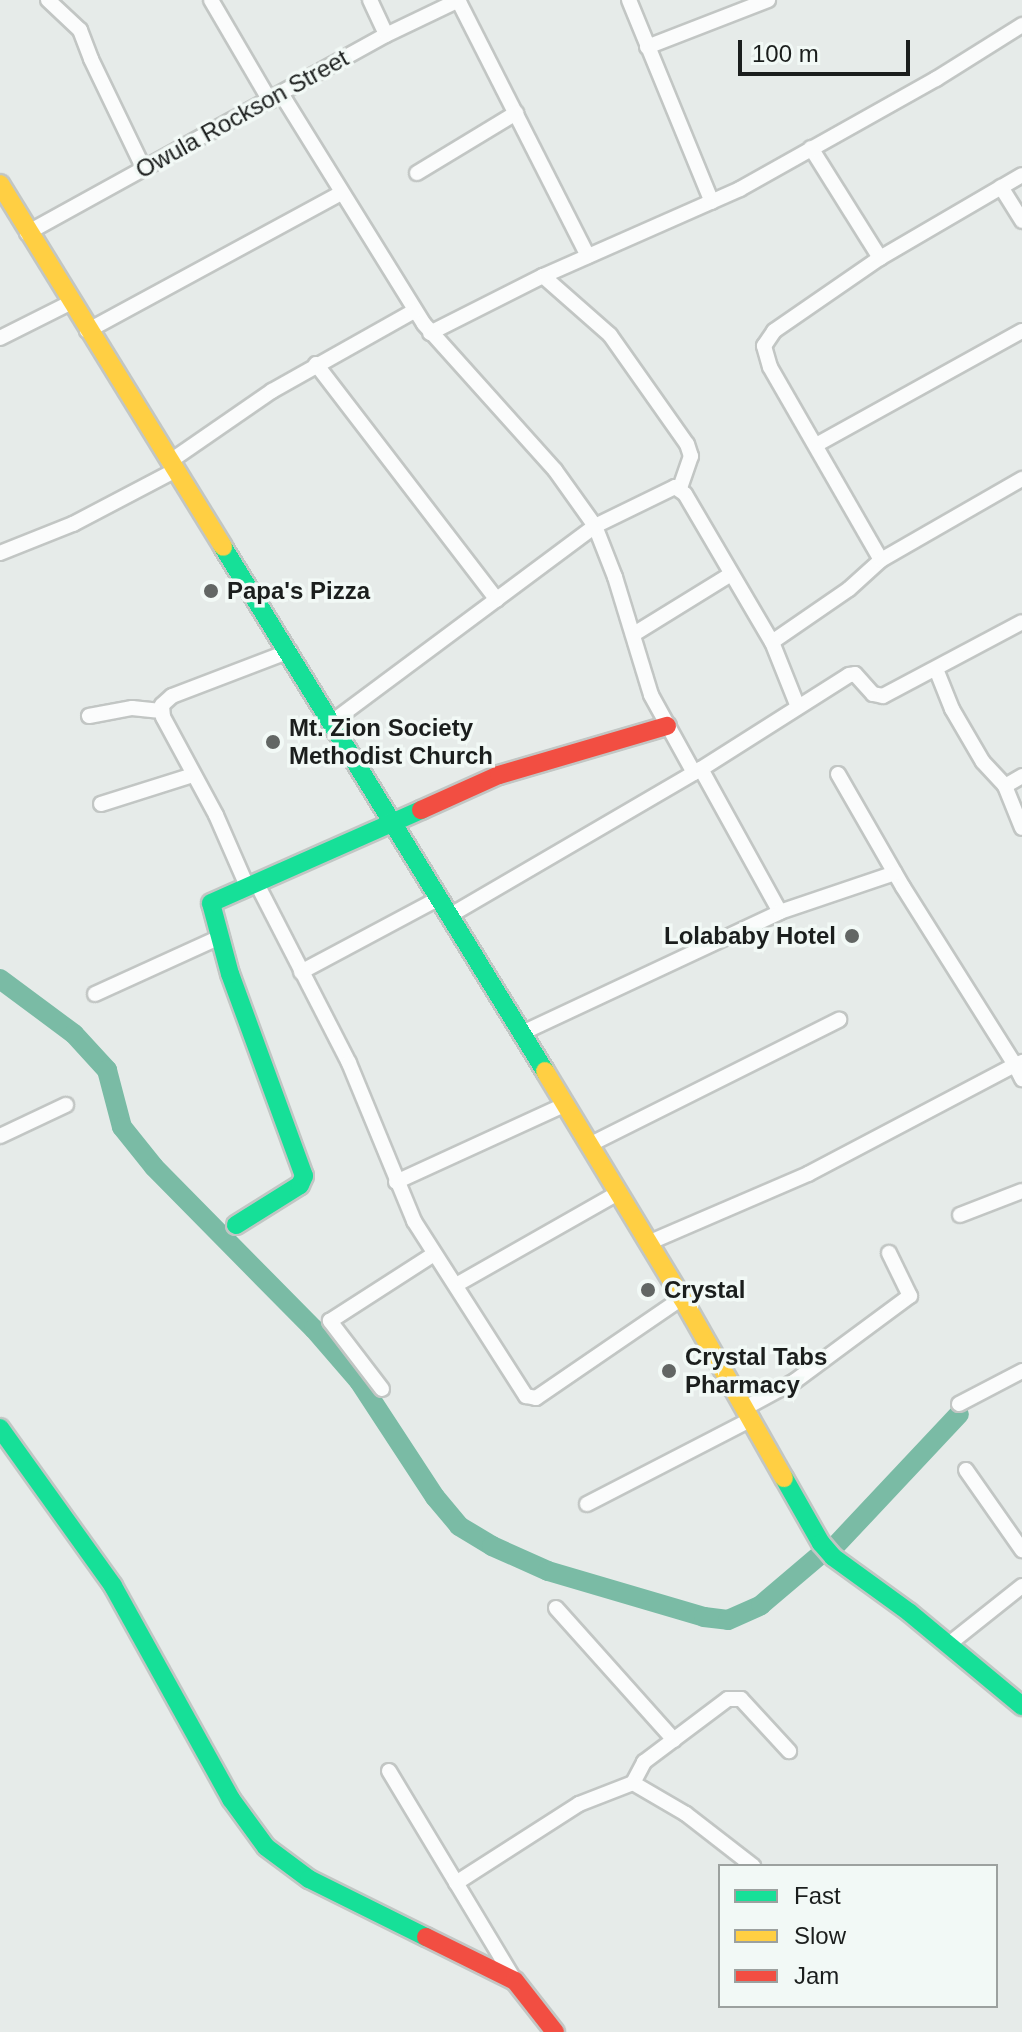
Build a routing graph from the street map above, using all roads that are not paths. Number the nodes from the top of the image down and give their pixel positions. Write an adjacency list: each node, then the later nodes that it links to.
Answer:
1 (48, 0): 13 (street)
2 (211, 0): 10 (street)
3 (370, 0): 8 (street)
4 (458, 0): 8 (street, Owula Rockson Street); 11 (street)
5 (629, 0): 9 (street)
6 (768, 0): 9 (street)
7 (1022, 25): 12 (street)
8 (386, 35): 10 (street, Owula Rockson Street)
9 (647, 47): 19 (street)
10 (276, 98): 13 (street, Owula Rockson Street); 18 (street)
11 (516, 113): 14 (street); 22 (street)
12 (811, 148): 19 (street); 23 (street)
13 (143, 167): 21 (street, Owula Rockson Street)
14 (417, 173)
15 (1022, 175): 17 (street)
16 (0, 184): 21 (main road)
17 (1001, 187): 20 (street); 23 (street)
18 (341, 193): 26 (street); 27 (street)
19 (712, 202): 22 (street)
20 (1022, 221)
21 (27, 233): 25 (main road)
22 (588, 256): 24 (street)
23 (880, 258): 32 (street)
24 (543, 276): 29 (street); 35 (street)
25 (70, 303): 27 (main road); 30 (street)
26 (414, 311): 29 (street); 31 (street)
27 (87, 331): 33 (main road)
28 (1022, 331): 32 (street)
29 (430, 333): 36 (street)
30 (0, 338)
31 (316, 364): 33 (street); 40 (street)
32 (816, 445): 38 (street)
33 (172, 466): 37 (street); 44 (main road)
34 (1022, 479): 38 (street)
35 (680, 488): 36 (street); 39 (street)
36 (595, 526): 40 (street); 42 (street)
37 (0, 553)
38 (881, 560): 43 (street)
39 (731, 574): 42 (street); 43 (street)
40 (497, 600): 49 (street)
41 (1022, 622): 45 (street)
42 (634, 634): 50 (street)
43 (772, 642): 46 (street)
44 (290, 651): 47 (street); 49 (main road)
45 (936, 669): 46 (street); 55 (street)
46 (798, 707): 51 (street)
47 (161, 711): 48 (street); 53 (street)
48 (89, 716)
49 (332, 722): 57 (main road)
50 (667, 726): 51 (street); 57 (main road)
51 (698, 771): 62 (street); 63 (street)
52 (838, 774): 59 (street)
53 (193, 775): 56 (street); 60 (street)
54 (1022, 776): 55 (street)
55 (1005, 786): 58 (street)
56 (101, 804)
57 (393, 820): 60 (main road); 61 (main road)
58 (1022, 828)
59 (895, 873): 62 (street); 69 (street)
60 (252, 884): 64 (main road); 65 (street)
61 (438, 899): 63 (main road); 65 (street)
62 (780, 912): 68 (street)
63 (449, 916): 68 (main road)
64 (218, 938): 66 (street); 78 (main road)
65 (301, 972): 74 (street)
66 (95, 994)
67 (839, 1020): 73 (street)
68 (522, 1033): 71 (main road)
69 (1020, 1068): 79 (street)
70 (66, 1105): 72 (street)
71 (564, 1105): 73 (main road); 74 (street)
72 (0, 1136)
73 (589, 1145): 76 (main road)
74 (396, 1182): 81 (street)
75 (1022, 1191): 77 (street)
76 (618, 1193): 79 (main road); 82 (street)
77 (960, 1215)
78 (236, 1225)
79 (648, 1243): 83 (main road)
80 (889, 1253): 87 (street)
81 (434, 1254): 82 (street); 85 (street)
82 (456, 1285): 83 (street)
83 (682, 1298): 87 (main road)
84 (1022, 1371): 86 (street)
85 (382, 1389)
86 (959, 1404)
87 (748, 1413): 90 (street); 94 (main road)
88 (0, 1428): 102 (main road)
89 (966, 1470): 91 (street)
90 (587, 1504)
91 (1022, 1550)
92 (1022, 1586): 94 (street)
93 (556, 1608): 96 (street)
94 (949, 1644): 95 (main road)
95 (1022, 1706)
96 (674, 1740): 97 (street); 99 (street)
97 (789, 1751)
98 (389, 1771): 101 (street)
99 (633, 1783): 100 (street); 101 (street)
100 (750, 1864)
101 (456, 1883): 102 (street)
102 (515, 1981): 103 (main road)
103 (555, 2032)

